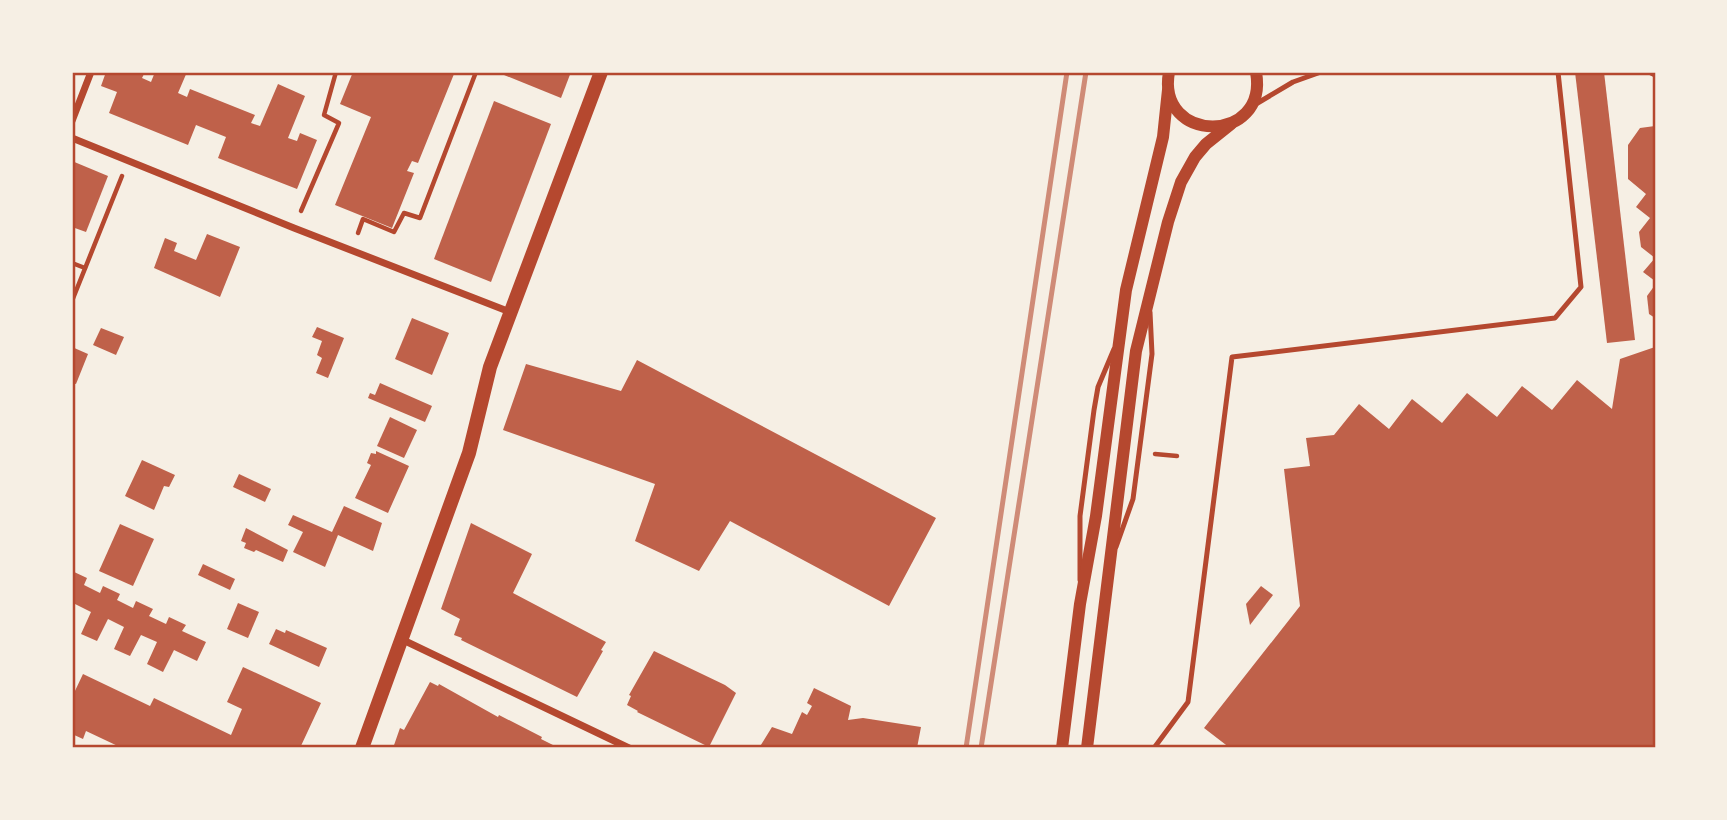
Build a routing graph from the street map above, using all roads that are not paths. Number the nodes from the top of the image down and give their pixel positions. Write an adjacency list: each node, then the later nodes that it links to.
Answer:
1 (91, 72): 11 (street)
2 (601, 72): 14 (main road)
3 (1169, 72): 9 (street)
4 (1256, 72): 10 (street)
5 (1321, 72): 10 (lane)
6 (1558, 72): 20 (lane)
7 (1649, 72): 8 (lane)
8 (1655, 75)
9 (1168, 90): 12 (street); 18 (street)
10 (1248, 110): 12 (street)
11 (72, 121)
12 (1231, 124): 19 (street)
13 (72, 138): 14 (street)
14 (511, 313): 15 (main road)
15 (400, 639): 16 (main road); 17 (street)
16 (362, 748)
17 (629, 748)
18 (1062, 748)
19 (1087, 748)
20 (1154, 748)

